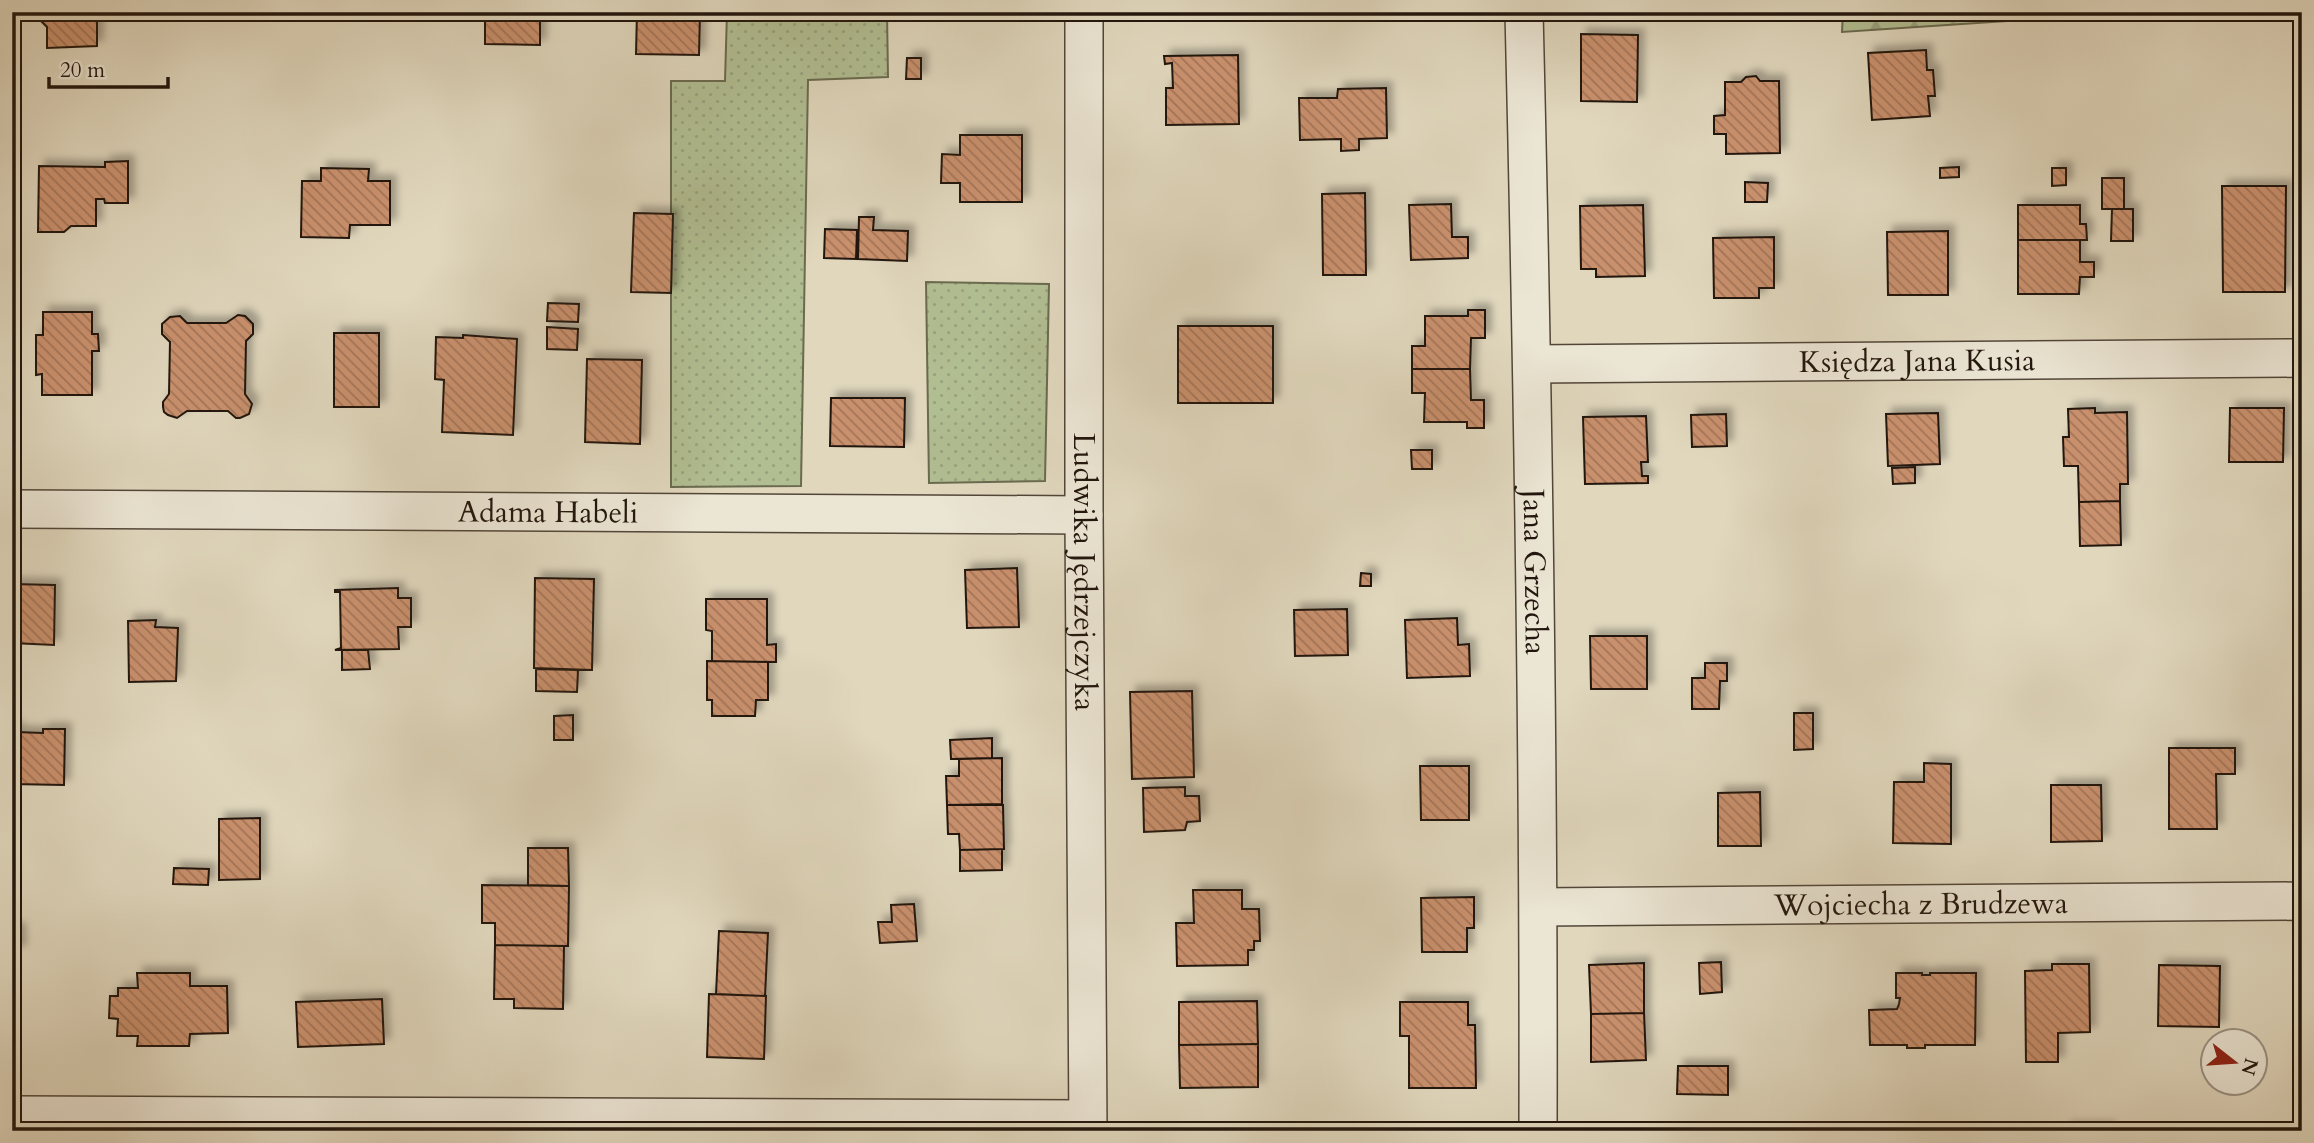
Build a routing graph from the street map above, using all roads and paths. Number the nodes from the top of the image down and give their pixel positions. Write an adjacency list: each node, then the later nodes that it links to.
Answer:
1 (1084, 12): 6 (street, Ludwika Jędrzejczyka)
2 (1524, 12): 4 (street, Jana Grzecha)
3 (2302, 358): 4 (street, Księdza Jana Kusia)
4 (1532, 364): 8 (street, Jana Grzecha)
5 (12, 509): 6 (street, Adama Habeli)
6 (1084, 515): 10 (street, Ludwika Jędrzejczyka)
7 (2302, 901): 8 (street, Wojciecha z Brudzewa)
8 (1539, 907): 11 (street, Jana Grzecha)
9 (12, 1115): 10 (street)
10 (1088, 1125)
11 (1538, 1131)

